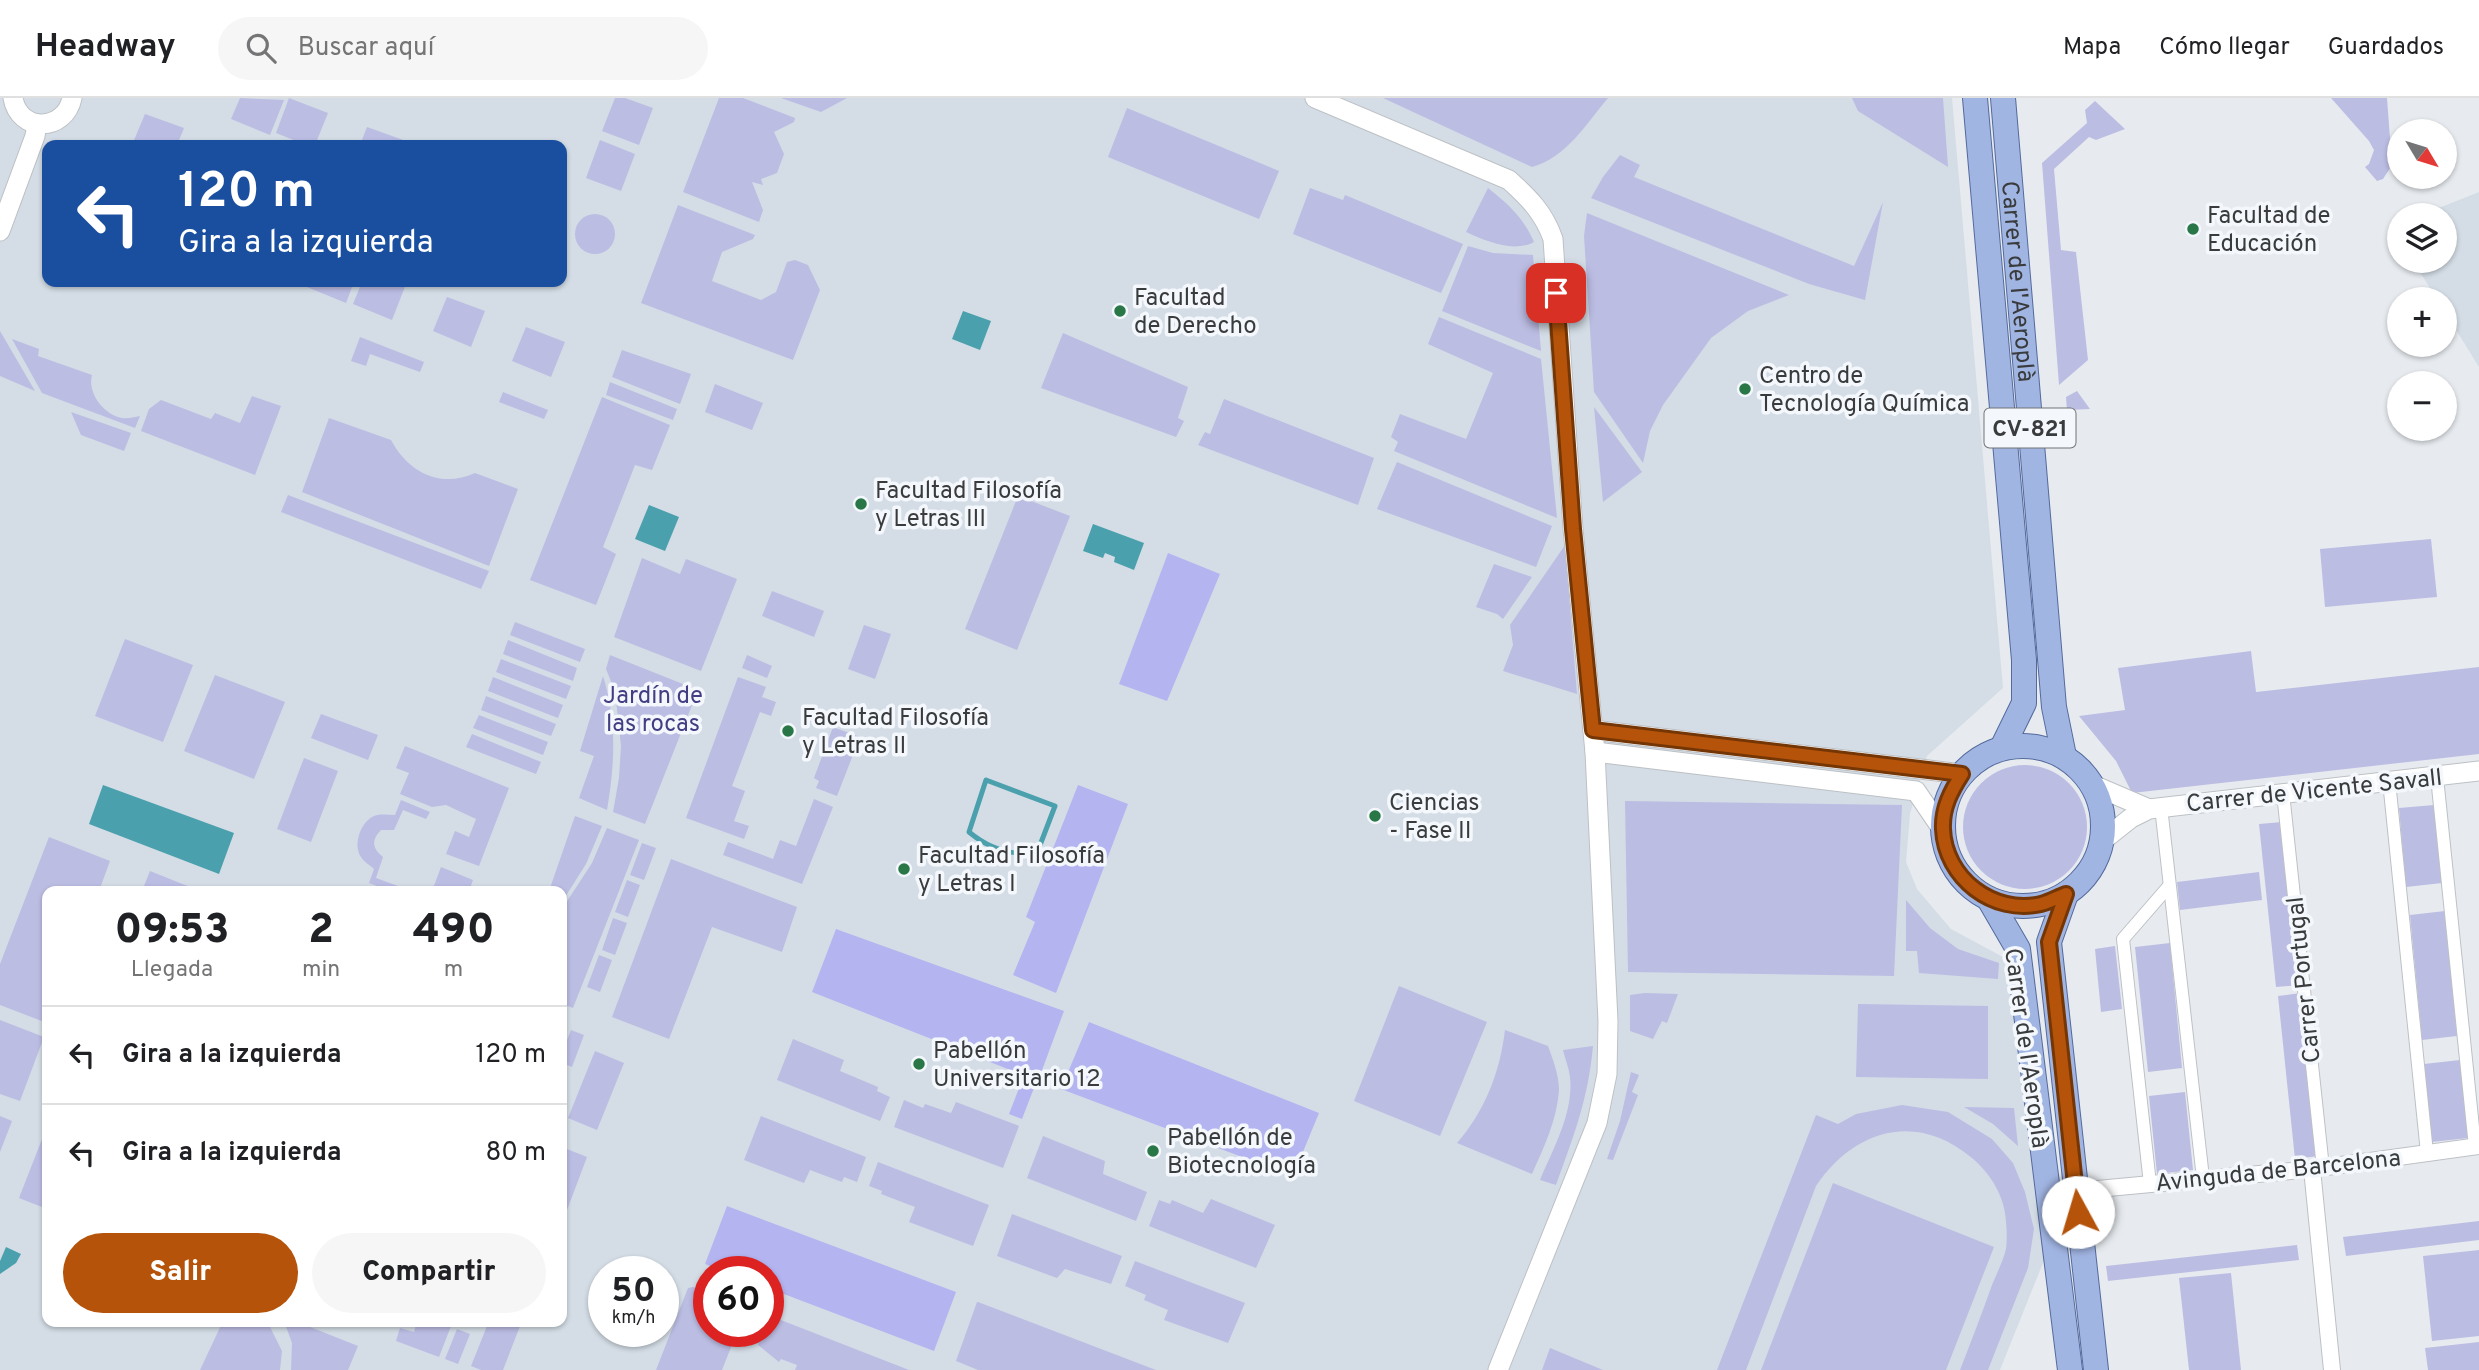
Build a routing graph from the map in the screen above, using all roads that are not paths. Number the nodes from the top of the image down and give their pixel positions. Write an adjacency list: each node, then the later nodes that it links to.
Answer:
1 (13, 98): 6 (street)
2 (72, 98): 6 (street)
3 (1315, 98): 8 (street)
4 (1975, 98): 9 (main road, Carrer de l'Aeroplà / CV-821)
5 (2003, 98): 11 (main road, Carrer de l'Aeroplà / CV-821)
6 (43, 124): 7 (street)
7 (0, 231)
8 (1593, 730): 10 (street); 13 (street)
9 (2002, 748): 11 (main road); 13 (main road)
10 (1595, 752): 19 (street); 30 (street)
11 (2064, 756): 16 (main road)
12 (2479, 771): 14 (street, Carrer de Vicente Savall)
13 (1962, 774): 19 (main road)
14 (2437, 777): 15 (street, Carrer de Vicente Savall); 24 (street)
15 (2389, 780): 17 (street, Carrer de Vicente Savall); 25 (street)
16 (2093, 785): 18 (street); 20 (main road)
17 (2283, 793): 18 (street, Carrer de Vicente Savall); 26 (street, Carrer Portugal)
18 (2155, 808): 20 (street); 21 (street)
19 (1942, 829): 23 (main road)
20 (2102, 841): 22 (main road)
21 (2169, 886): 27 (street); 28 (street)
22 (2066, 894): 23 (main road); 29 (main road, Carrer de l'Aeroplà)
23 (1989, 899): 31 (main road, Carrer de l'Aeroplà)
24 (2477, 1147): 25 (street, Avinguda de Barcelona)
25 (2427, 1153): 26 (street, Avinguda de Barcelona)
26 (2318, 1168): 27 (street, Avinguda de Barcelona); 33 (street, Carrer Portugal)
27 (2203, 1178): 28 (street, Avinguda de Barcelona)
28 (2150, 1184): 29 (street, Avinguda de Barcelona)
29 (2076, 1191): 32 (main road, Carrer de l'Aeroplà)
30 (1498, 1370)
31 (2070, 1370)
32 (2096, 1370)
33 (2332, 1370)

